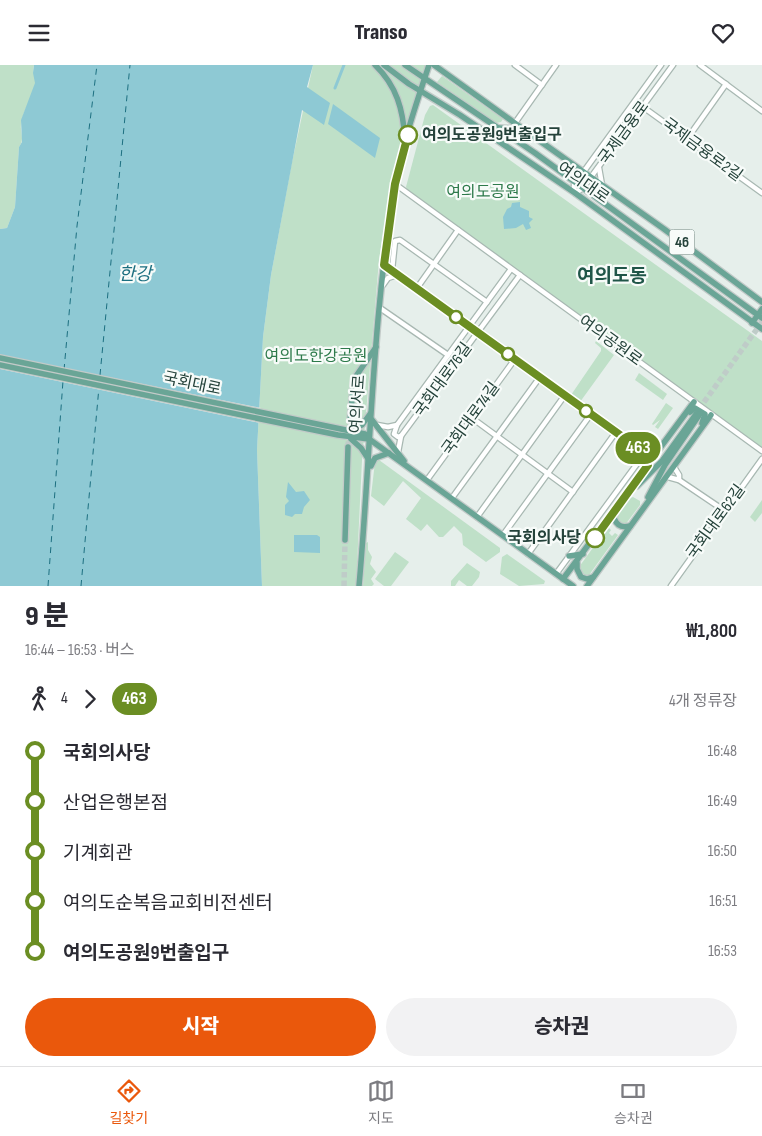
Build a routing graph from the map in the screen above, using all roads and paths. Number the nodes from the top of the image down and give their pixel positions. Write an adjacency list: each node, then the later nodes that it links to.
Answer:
1 (375, 65): 21 (main road)
2 (384, 65): 14 (main road, 여의대로 / 46)
3 (405, 65): 11 (main road, 여의대로)
4 (429, 65): 11 (main road, 여의서로)
5 (434, 65): 17 (main road, 여의대로)
6 (515, 65): 12 (street)
7 (556, 65): 12 (street)
8 (660, 65): 23 (street, 국제금융로)
9 (674, 65): 15 (street, 국제금융로)
10 (700, 65): 13 (street)
11 (425, 80): 14 (main road, 여의서로); 18 (main road, 여의대로)
12 (542, 85): 17 (street)
13 (726, 85): 16 (street); 20 (street)
14 (421, 92): 21 (main road, 여의서로); 29 (main road, 여의대로 / 46)
15 (643, 107): 20 (street, 국제금융로2길); 22 (street, 국제금융로)
16 (762, 111)
17 (515, 123): 19 (main road, 여의대로)
18 (496, 127): 19 (main road, 여의대로); 25 (main road, 여의대로)
19 (523, 129): 23 (main road, 여의대로 / 46)
20 (687, 139): 30 (street, 국제금융로2길)
21 (405, 146): 26 (main road, 여의서로)
22 (599, 167): 24 (street, 국제금융로); 27 (street)
23 (583, 172): 24 (main road, 여의대로 / 46); 25 (street, 국제금융로)
24 (591, 178): 27 (main road, 여의대로 / 46); 28 (street, 국제금융로)
25 (576, 182): 28 (main road, 여의대로); 29 (street, 국제금융로)
26 (395, 184): 31 (street, 여의공원로); 33 (main road, 여의서로)
27 (603, 186): 41 (main road, 여의대로 / 46)
28 (584, 188): 29 (street, 국제금융로); 46 (main road, 여의대로)
29 (575, 193): 47 (main road, 여의대로 / 46)
30 (762, 193)
31 (458, 230): 32 (street); 34 (street, 여의공원로)
32 (434, 264): 35 (street); 39 (street); 40 (street)
33 (384, 265): 35 (street); 38 (main road, 여의서로)
34 (511, 269): 37 (street, 여의공원로); 40 (street, 국회대로76길)
35 (392, 270): 36 (street)
36 (398, 275): 38 (street); 39 (street)
37 (520, 275): 45 (street, 국회대로76길); 59 (street, 여의공원로)
38 (383, 285): 42 (main road, 여의서로)
39 (417, 288): 48 (street)
40 (487, 302): 44 (street, 국회대로76길)
41 (762, 302)
42 (380, 308): 52 (main road, 여의서로); 54 (street)
43 (762, 309): 46 (main road)
44 (481, 310): 45 (street); 48 (street, 국회대로76길)
45 (490, 316): 50 (street, 국회대로76길)
46 (760, 317): 47 (main road)
47 (752, 323): 49 (main road, 여의대로 / 46)
48 (469, 326): 50 (street); 51 (street, 국회대로76길)
49 (762, 329)
50 (478, 332): 53 (street, 국회대로76길); 55 (street)
51 (457, 343): 53 (street); 54 (street, 국회대로76길)
52 (376, 347): 62 (main road, 여의서로); 64 (main road)
53 (466, 349): 71 (street, 국회대로76길)
54 (448, 355): 66 (street, 국회대로76길)
55 (515, 359): 57 (street); 63 (street, 국회대로74길)
56 (3, 362): 68 (main road, 국회대로)
57 (540, 377): 58 (street); 73 (street)
58 (565, 395): 60 (street); 81 (street)
59 (694, 402): 61 (street, 여의공원로); 65 (main road)
60 (591, 414): 69 (street); 88 (street)
61 (711, 415): 70 (main road); 77 (street, 여의공원로)
62 (372, 418): 66 (street, 국회대로76길); 67 (main road); 74 (main road, 여의서로); 78 (main road)
63 (472, 418): 73 (street); 90 (street, 국회대로74길)
64 (350, 421)
65 (681, 421): 70 (main road); 76 (main road)
66 (397, 425): 71 (street, 국회대로76길)
67 (348, 431): 68 (main road, 국회대로); 74 (main road, 국회대로)
68 (338, 432): 72 (main road, 국회대로)
69 (616, 432): 80 (street); 92 (street)
70 (698, 434): 86 (main road)
71 (402, 436): 78 (street, 국회대로76길)
72 (350, 437): 74 (main road, 국회대로); 83 (main road)
73 (497, 437): 81 (street); 94 (street)
74 (369, 439): 79 (main road, 국회대로); 83 (main road, 여의서로)
75 (348, 447): 101 (main road)
76 (658, 451): 80 (main road); 85 (main road)
77 (762, 451)
78 (398, 452): 84 (main road)
79 (389, 453): 84 (main road, 국회대로); 87 (main road)
80 (645, 453): 85 (main road); 104 (street)
81 (522, 455): 88 (street); 98 (street)
82 (762, 459): 97 (street, 국회대로62길)
83 (369, 461): 87 (main road, 여의서로)
84 (407, 465): 90 (main road, 국회대로)
85 (648, 465): 93 (main road)
86 (674, 467): 89 (main road); 91 (street)
87 (369, 472): 109 (main road, 여의서로)
88 (548, 474): 92 (street); 100 (street)
89 (668, 477): 91 (street); 95 (main road)
90 (427, 480): 94 (main road, 국회대로)
91 (680, 480): 97 (street)
92 (573, 493): 102 (street)
93 (628, 495): 95 (main road); 96 (main road)
94 (452, 498): 98 (main road, 국회대로)
95 (641, 510): 99 (main road)
96 (616, 511): 99 (main road); 103 (main road)
97 (725, 511): 113 (street, 국회대로62길)
98 (478, 517): 100 (main road, 국회대로)
99 (630, 526): 107 (main road)
100 (503, 535): 102 (main road, 국회대로)
101 (345, 540)
102 (528, 554): 106 (main road, 국회대로)
103 (583, 554): 104 (main road); 105 (main road)
104 (569, 556): 106 (street)
105 (578, 561): 107 (main road); 108 (main road)
106 (556, 574): 108 (main road, 국회대로)
107 (594, 577): 111 (main road); 112 (main road)
108 (564, 579): 110 (main road, 국회대로)
109 (358, 586)
110 (573, 586)
111 (587, 586)
112 (593, 586)
113 (671, 586)

